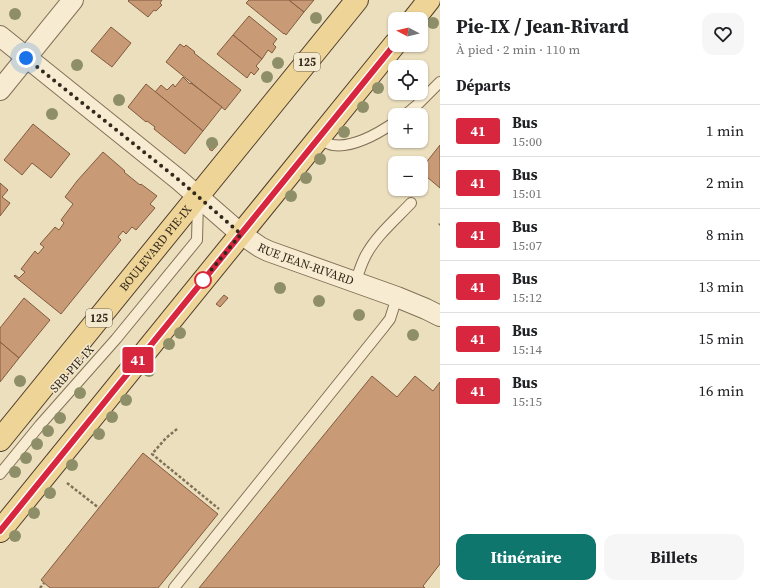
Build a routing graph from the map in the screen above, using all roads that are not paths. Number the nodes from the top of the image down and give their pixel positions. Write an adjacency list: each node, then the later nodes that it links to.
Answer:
1 (73, 0): 7 (street)
2 (357, 0): 13 (main road, BOULEVARD PIE-IX / 125)
3 (429, 0): 4 (main road)
4 (420, 12)
5 (0, 36): 7 (street, RUE JEAN-RIVARD)
6 (389, 52): 12 (main road)
7 (26, 58): 9 (street); 13 (street, RUE JEAN-RIVARD)
8 (440, 82): 10 (lane)
9 (0, 90)
10 (413, 108)
11 (388, 126): 12 (lane)
12 (318, 139): 15 (main road)
13 (198, 197): 15 (street, RUE JEAN-RIVARD); 19 (main road, BOULEVARD PIE-IX / 125); 20 (lane, SRB PIE-IX)
14 (411, 203): 16 (lane)
15 (241, 234): 16 (street, RUE JEAN-RIVARD); 21 (main road)
16 (355, 282): 17 (street, RUE JEAN-RIVARD)
17 (398, 297): 18 (street, RUE JEAN-RIVARD); 22 (lane)
18 (440, 316)
19 (0, 440)
20 (0, 474)
21 (0, 531)
22 (174, 588)

